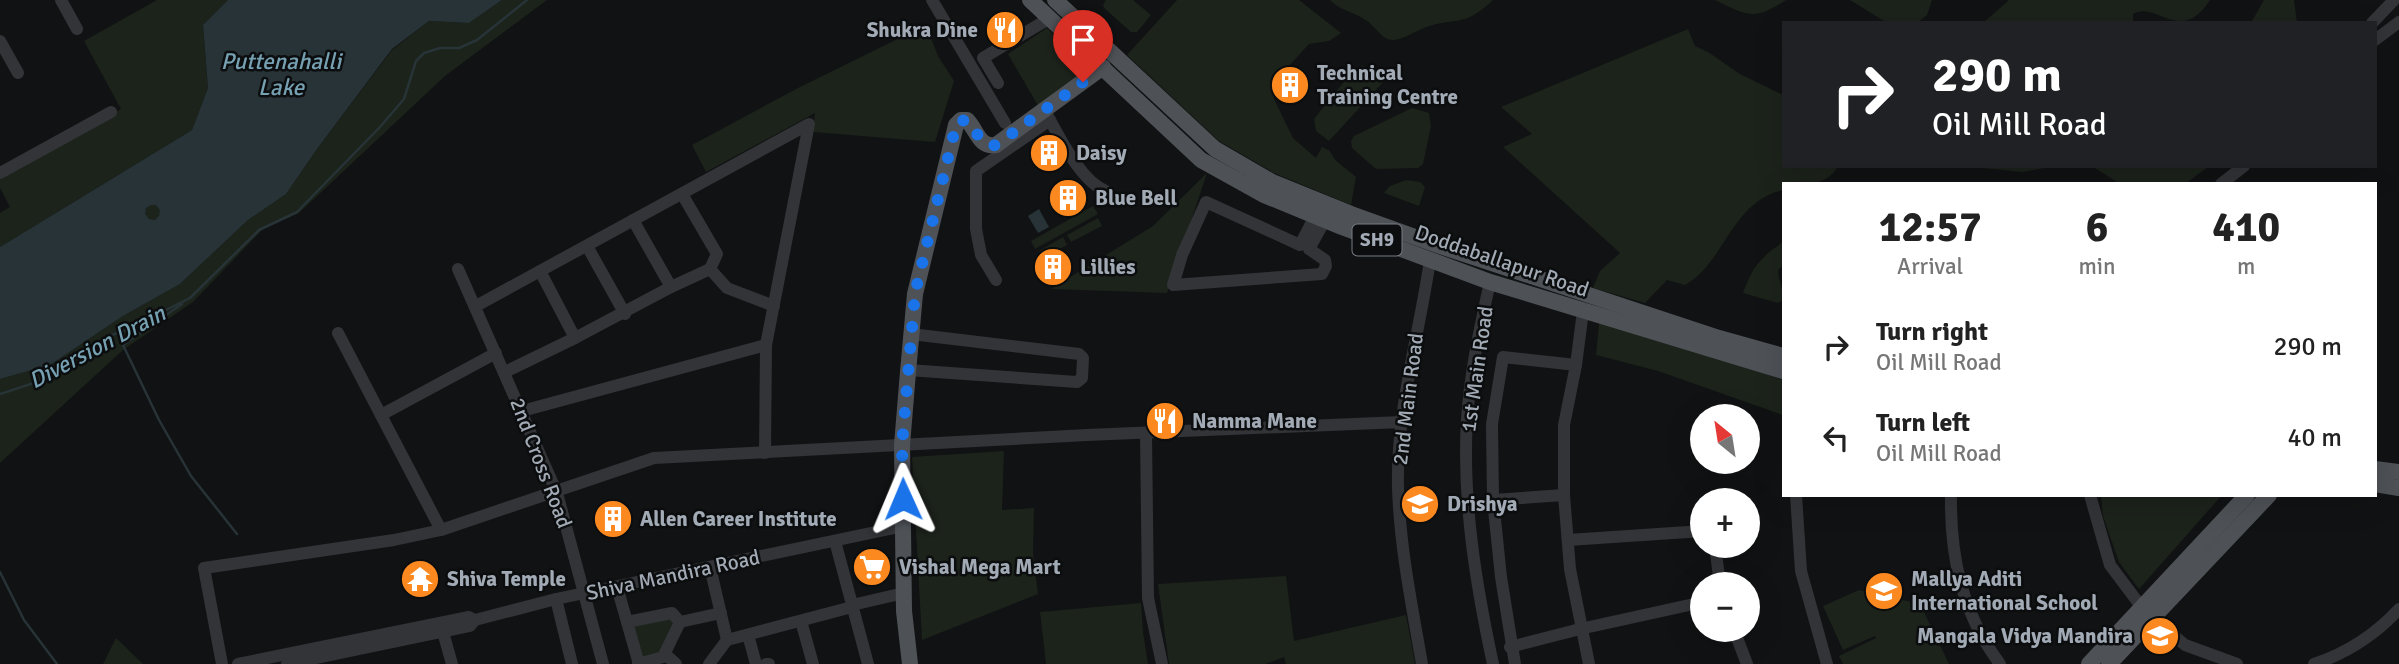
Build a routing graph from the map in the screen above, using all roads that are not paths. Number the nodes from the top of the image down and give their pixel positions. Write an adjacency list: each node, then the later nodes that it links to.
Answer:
1 (61, 0): 9 (street)
2 (932, 0): 17 (street)
3 (1030, 0): 6 (main road, Doddaballapur Road / SH9)
4 (1055, 0): 26 (main road, Doddaballapur Road / SH9)
5 (2394, 0): 7 (street)
6 (1050, 18): 12 (main road, Doddaballapur Road / SH9); 14 (street)
7 (2374, 21)
8 (2399, 22): 10 (street)
9 (77, 29)
10 (2377, 38)
11 (0, 41): 13 (street)
12 (1103, 67): 16 (main road); 24 (main road, Doddaballapur Road / SH9)
13 (18, 73)
14 (998, 83)
15 (111, 112): 20 (street)
16 (1048, 115): 18 (main road); 22 (street)
17 (1005, 123)
18 (997, 150): 33 (street); 41 (main road)
19 (2241, 168): 21 (street)
20 (0, 173)
21 (2224, 182)
22 (1106, 191)
23 (682, 194): 25 (street); 30 (street); 37 (street)
24 (1320, 218): 26 (main road, Doddaballapur Road / SH9); 28 (street)
25 (633, 220): 27 (street); 35 (street)
26 (1353, 223): 29 (main road, Doddaballapur Road / SH9); 45 (main road, Doddaballapur Road / SH9)
27 (587, 246): 32 (street); 39 (street)
28 (1305, 247): 28 (street)
29 (1430, 260): 34 (main road, Doddaballapur Road / SH9); 52 (street, 2nd Main Road)
30 (710, 268): 35 (street); 37 (street)
31 (458, 270): 36 (street, 2nd Cross Road)
32 (540, 271): 36 (street); 42 (street)
33 (996, 280)
34 (1490, 282): 38 (main road, Doddaballapur Road / SH9); 110 (street, 1st Main Road)
35 (671, 287): 39 (street)
36 (475, 306): 44 (street, 2nd Cross Road)
37 (774, 306): 43 (street)
38 (1583, 311): 46 (street); 48 (main road, Doddaballapur Road / SH9)
39 (625, 314): 42 (street)
40 (338, 333): 51 (street)
41 (911, 334): 47 (main road); 47 (street)
42 (575, 338): 49 (street)
43 (766, 345): 50 (street); 55 (street)
44 (496, 353): 49 (street, 2nd Cross Road); 51 (street)
45 (1782, 356)
46 (1576, 365): 61 (street); 67 (street)
47 (908, 370): 54 (main road)
48 (1782, 371)
49 (505, 372): 50 (street, 2nd Cross Road)
50 (522, 411): 60 (street, 2nd Cross Road)
51 (381, 415): 69 (street)
52 (1402, 422): 53 (street); 109 (street, 2nd Main Road)
53 (1146, 433): 54 (street); 108 (street)
54 (902, 445): 55 (street); 68 (main road)
55 (765, 453): 60 (street)
56 (2377, 468): 57 (main road)
57 (2399, 472)
58 (2377, 484): 59 (main road)
59 (2399, 488)
60 (556, 491): 69 (street); 75 (street, 2nd Cross Road)
61 (1564, 495): 67 (street); 71 (street)
62 (1796, 497): 114 (street)
63 (1951, 497): 115 (street)
64 (2091, 497): 82 (street)
65 (2245, 497): 82 (main road)
66 (2267, 497): 82 (main road)
67 (1493, 500): 92 (street)
68 (904, 526): 72 (street, Shiva Mandira Road); 76 (main road)
69 (441, 530): 96 (street)
70 (1690, 531): 71 (street)
71 (1568, 540): 87 (street)
72 (835, 541): 73 (street, Shiva Mandira Road); 79 (street)
73 (710, 567): 74 (street, Shiva Mandira Road); 81 (street)
74 (617, 587): 75 (street, Shiva Mandira Road); 85 (street)
75 (586, 593): 77 (street, Shiva Mandira Road); 100 (street, 2nd Cross Road)
76 (904, 593): 79 (street); 107 (main road)
77 (556, 599): 83 (street, Shiva Mandira Road); 95 (street)
78 (1690, 605): 87 (street)
79 (852, 606): 84 (street); 106 (street)
80 (2399, 610): 119 (street)
81 (721, 613): 86 (street); 90 (street)
82 (2148, 613): 116 (main road); 117 (main road); 118 (street)
83 (475, 620): 88 (street); 94 (street, Shiva Mandira Road)
84 (801, 621): 89 (street); 105 (street)
85 (627, 622): 86 (street); 101 (street)
86 (680, 622): 93 (street)
87 (1580, 629): 92 (street); 112 (street)
88 (443, 632): 94 (street); 99 (street)
89 (748, 635): 90 (street); 104 (street)
90 (727, 640): 103 (street)
91 (1739, 642): 113 (street)
92 (1510, 647): 111 (street)
93 (665, 654): 101 (street); 102 (street)
94 (326, 655): 97 (street, Shiva Mandira Road); 98 (street)
95 (569, 663)
96 (222, 664)
97 (238, 664)
98 (287, 664)
99 (452, 664)
100 (603, 664)
101 (639, 664)
102 (676, 664)
103 (709, 664)
104 (756, 664)
105 (813, 664)
106 (868, 664)
107 (910, 664)
108 (1161, 664)
109 (1422, 664)
110 (1493, 664)
111 (1515, 664)
112 (1589, 664)
113 (1747, 664)
114 (1827, 664)
115 (2000, 664)
116 (2089, 664)
117 (2109, 664)
118 (2238, 664)
119 (2314, 664)

